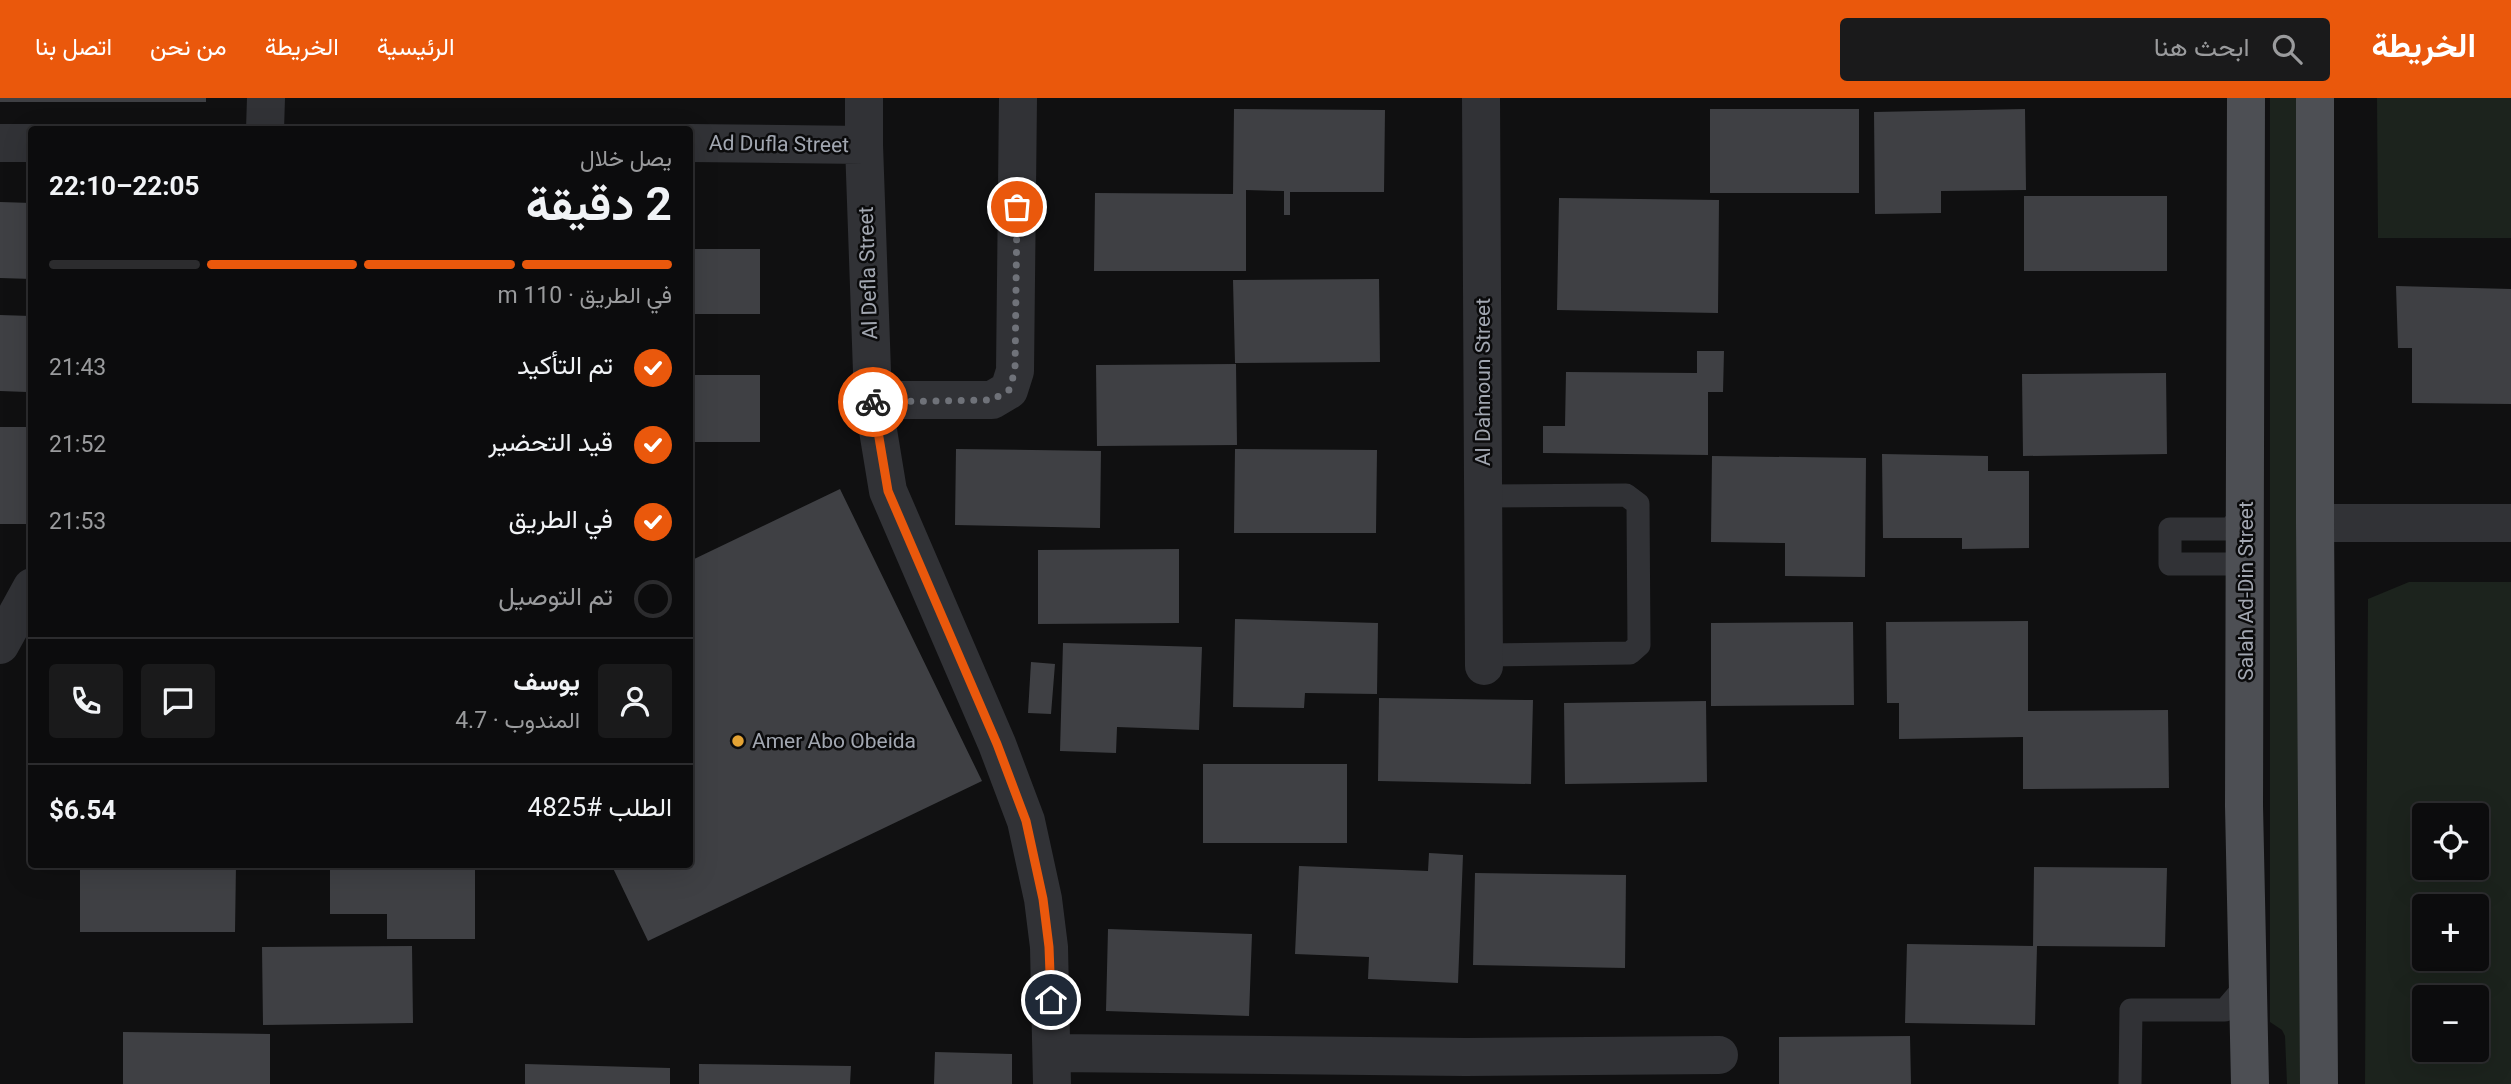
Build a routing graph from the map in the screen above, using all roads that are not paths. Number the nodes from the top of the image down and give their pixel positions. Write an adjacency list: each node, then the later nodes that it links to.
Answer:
1 (266, 98): 7 (street)
2 (864, 98): 11 (street, Ad Dufla Street)
3 (1018, 98): 12 (street)
4 (1481, 98): 13 (street, Al Dahnoun Street)
5 (2246, 98): 14 (main road, Salah Ad-Din Street)
6 (2315, 98): 15 (main road)
7 (265, 126)
8 (0, 143): 9 (street)
9 (28, 143)
10 (693, 143): 11 (street, Ad Dufla Street)
11 (864, 145): 12 (street, Al Defla Street)
12 (873, 401): 23 (street, Al Defla Street)
13 (1483, 496): 20 (street, Al Dahnoun Street); 20 (lane)
14 (2246, 510): 17 (main road, Salah Ad-Din Street); 17 (lane)
15 (2315, 523): 16 (street); 26 (main road)
16 (2511, 523)
17 (2246, 576): 21 (main road, Salah Ad-Din Street)
18 (28, 594): 19 (street)
19 (0, 645)
20 (1484, 661)
21 (2248, 983): 24 (lane); 25 (main road, Salah Ad-Din Street)
22 (1719, 1055): 23 (street)
23 (1053, 1069)
24 (2130, 1084)
25 (2250, 1084)
26 (2319, 1084)

